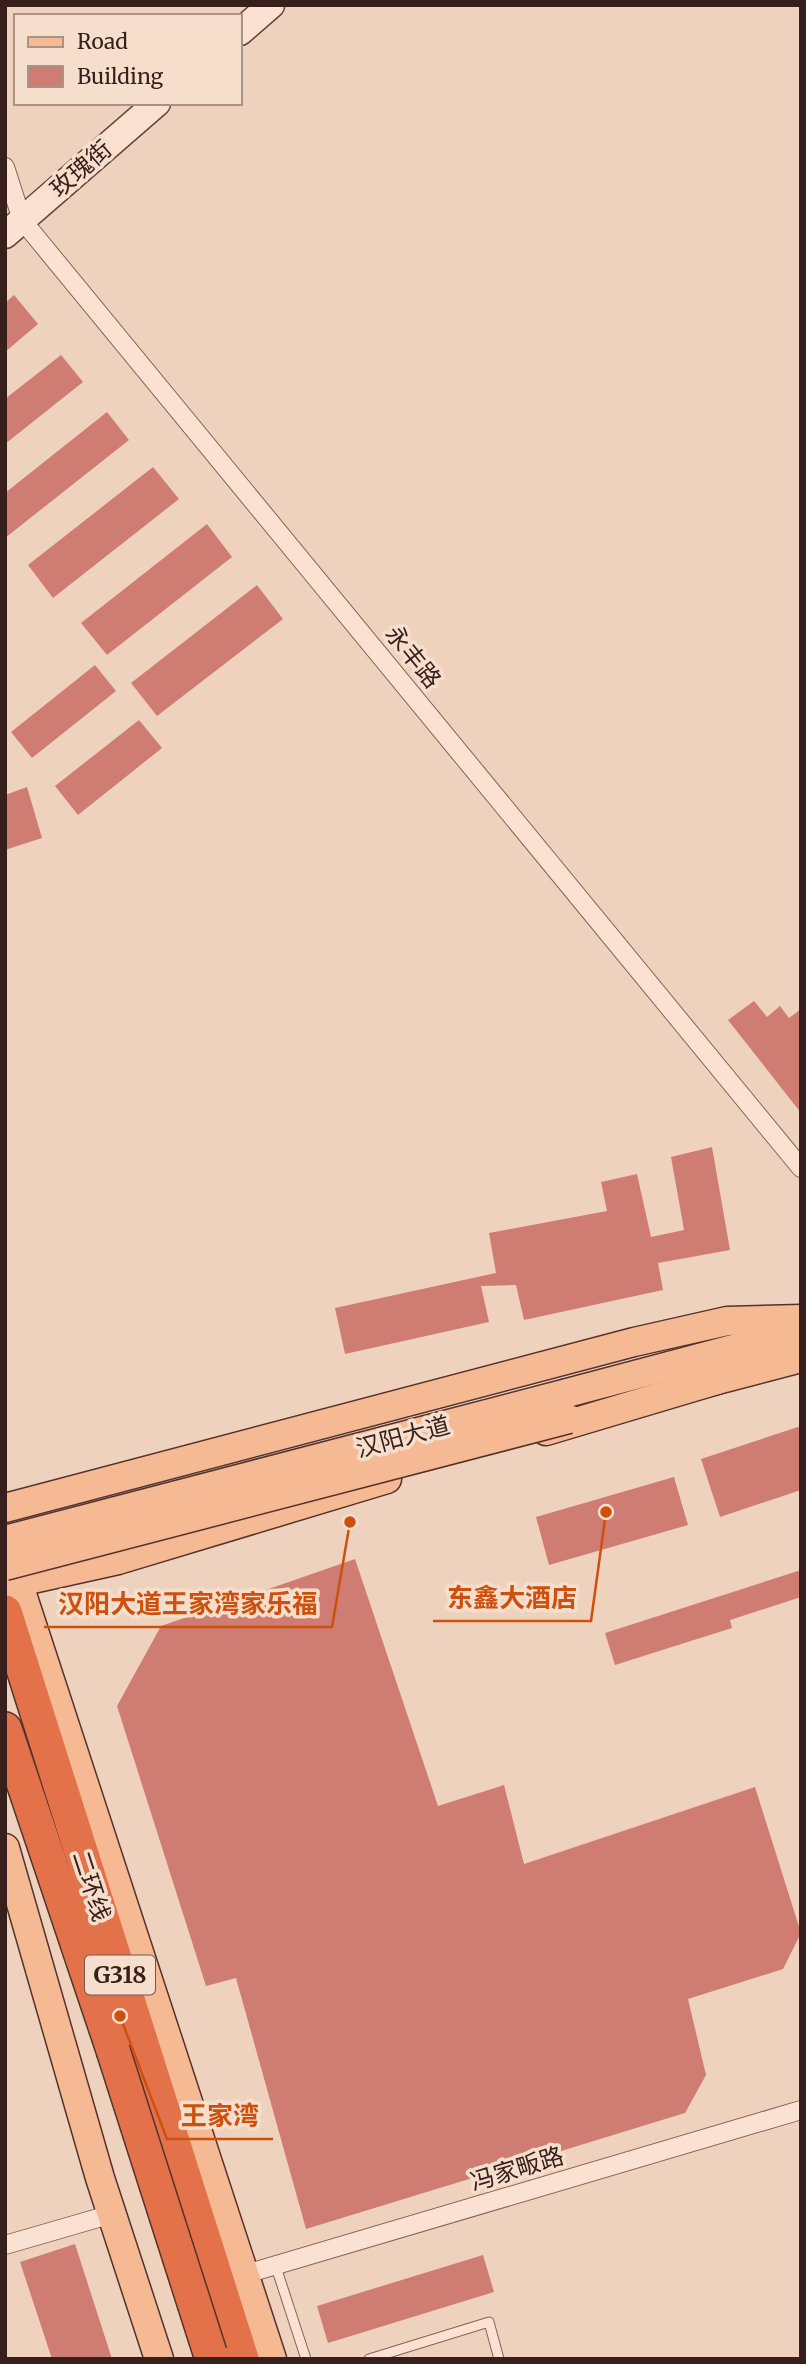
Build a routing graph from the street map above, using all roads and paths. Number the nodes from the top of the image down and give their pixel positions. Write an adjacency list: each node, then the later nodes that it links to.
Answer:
1 (271, 5): 2 (street)
2 (242, 30)
3 (156, 105): 5 (street, 玫瑰街)
4 (5, 167): 5 (street, 永丰路)
5 (14, 228): 6 (street, 永丰路)
6 (801, 1168)
7 (801, 1319): 12 (main road)
8 (801, 1331): 11 (main road, 汉阳大道)
9 (801, 1359): 10 (main road, 汉阳大道)
10 (717, 1380): 11 (main road, 汉阳大道); 15 (main road, 汉阳大道)
11 (568, 1406): 14 (main road, 汉阳大道, bridge); 15 (main road, 汉阳大道, bridge)
12 (5, 1507)
13 (5, 1532): 15 (main road)
14 (5, 1540)
15 (10, 1578): 24 (main road)
16 (5, 1612): 25 (highway, 二环线 / G318)
17 (5, 1729): 25 (highway, 二环线 / G318, bridge)
18 (5, 1848): 19 (main road)
19 (13, 1905): 21 (main road)
20 (801, 2110): 23 (street, 冯家畈路)
21 (112, 2214): 22 (street); 26 (main road)
22 (5, 2245)
23 (276, 2267): 24 (street, 冯家畈路); 28 (lane)
24 (246, 2274): 27 (main road)
25 (226, 2354)
26 (159, 2359)
27 (272, 2359)
28 (306, 2359)
29 (369, 2359): 30 (lane)
30 (499, 2359)

